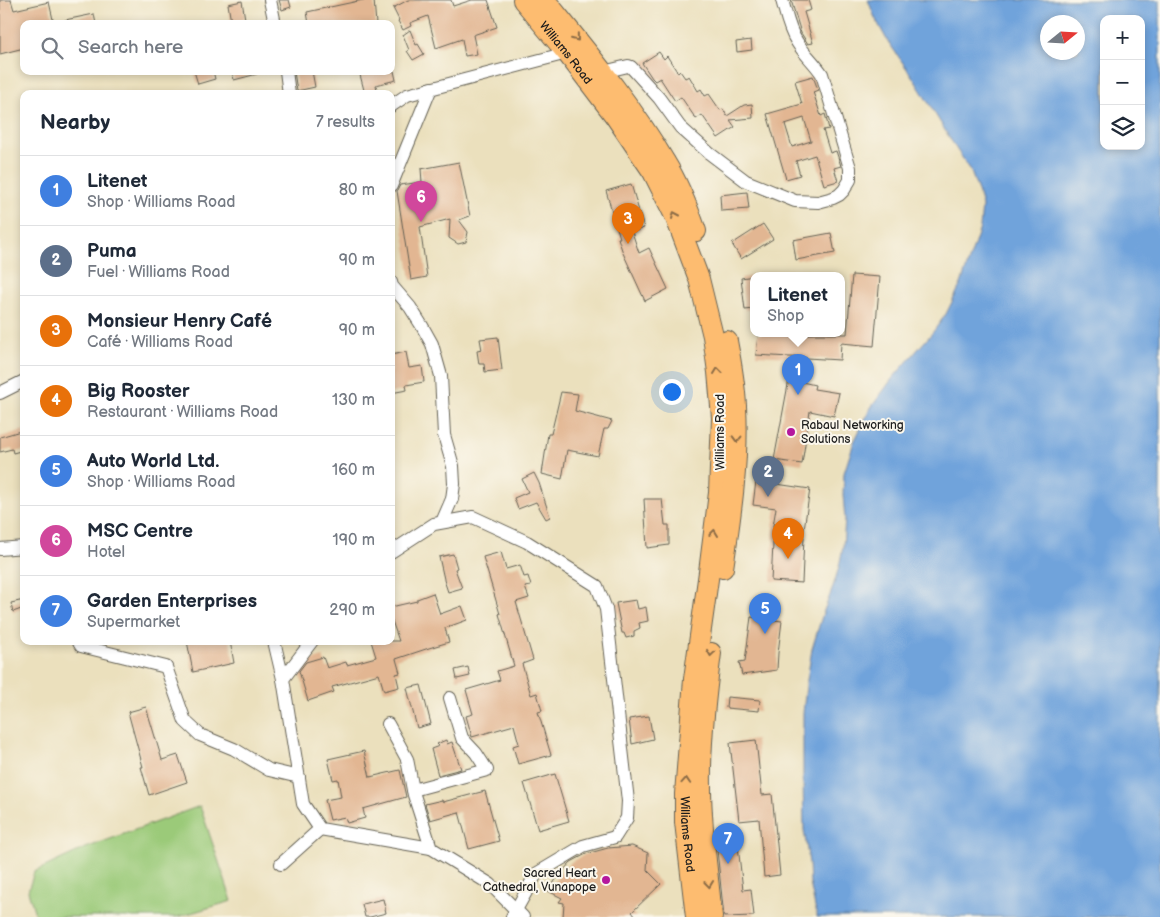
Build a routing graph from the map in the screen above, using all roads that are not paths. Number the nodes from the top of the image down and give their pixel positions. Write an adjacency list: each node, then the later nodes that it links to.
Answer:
1 (270, 0): 5 (street)
2 (523, 0): 6 (main road, Williams Road)
3 (545, 0): 7 (main road, Williams Road, one-way to 7)
4 (782, 0): 7 (street)
5 (274, 20)
6 (567, 53): 9 (street); 32 (main road, Williams Road, one-way to 6)
7 (603, 72): 33 (main road, Williams Road, one-way to 33)
8 (287, 75): 10 (street)
9 (431, 88): 11 (street); 12 (street)
10 (288, 90)
11 (395, 104)
12 (395, 176)
13 (395, 289): 16 (street)
14 (20, 383): 15 (street)
15 (0, 392)
16 (442, 522): 19 (street); 31 (street)
17 (20, 547): 18 (street)
18 (0, 549)
19 (395, 549)
20 (80, 645): 26 (street)
21 (275, 645): 23 (street)
22 (309, 645): 23 (street)
23 (284, 679): 26 (street)
24 (450, 698): 27 (street)
25 (388, 724): 27 (street)
26 (299, 777): 28 (street)
27 (413, 790): 29 (street)
28 (320, 829): 29 (street); 30 (street)
29 (431, 848): 31 (street)
30 (281, 864)
31 (517, 914)
32 (696, 917)
33 (712, 917)

